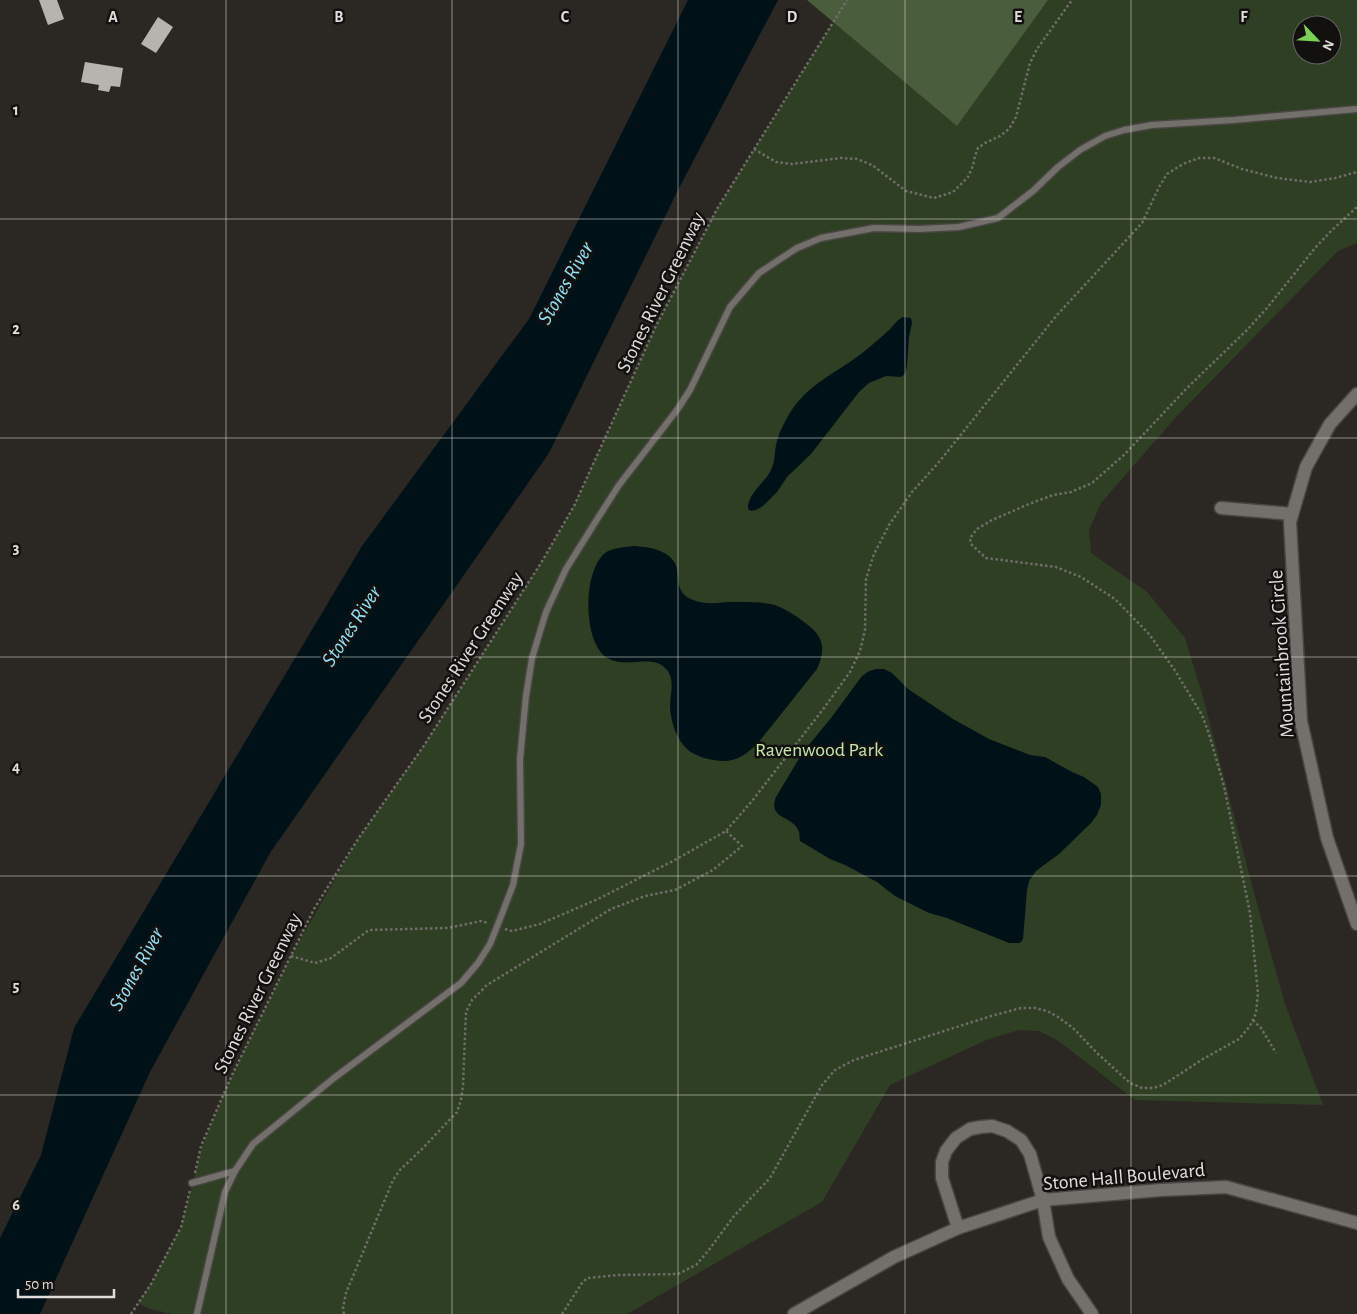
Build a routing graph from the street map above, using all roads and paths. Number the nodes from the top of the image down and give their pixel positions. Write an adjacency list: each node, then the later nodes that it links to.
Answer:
1 (847, 0): 4 (path, Stones River Greenway)
2 (1072, 0): 4 (path)
3 (1357, 109): 17 (lane, bridge)
4 (754, 149): 14 (path, Stones River Greenway)
5 (1357, 172): 10 (path)
6 (1357, 207): 15 (path)
7 (1357, 394): 9 (street, Mountainbrook Circle)
8 (1221, 508): 9 (street)
9 (1292, 514): 12 (street, Mountainbrook Circle)
10 (726, 831): 13 (path); 24 (path)
11 (489, 923): 14 (path)
12 (1357, 924)
13 (504, 928)
14 (291, 956): 18 (path, Stones River Greenway)
15 (1253, 1020): 16 (path); 25 (path)
16 (1276, 1053)
17 (235, 1171): 18 (lane); 23 (lane)
18 (192, 1182): 22 (path, Stones River Greenway)
19 (1043, 1200): 20 (street, Stone Hall Boulevard); 21 (street, Stone Hall Boulevard); 21 (street); 27 (street)
20 (1357, 1223)
21 (958, 1228): 26 (street, Stone Hall Boulevard)
22 (131, 1314)
23 (197, 1314)
24 (344, 1314)
25 (562, 1314)
26 (794, 1314)
27 (1092, 1314)

